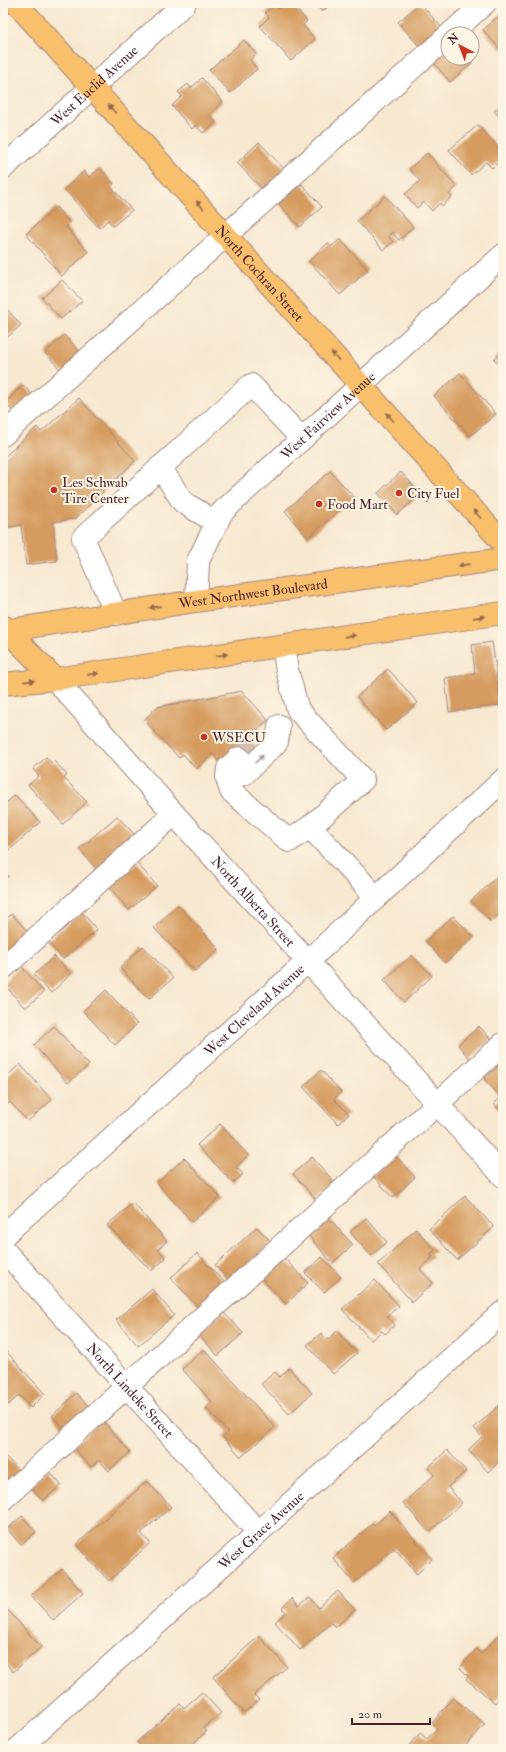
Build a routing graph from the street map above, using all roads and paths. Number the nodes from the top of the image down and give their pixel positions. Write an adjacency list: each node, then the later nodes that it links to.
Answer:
1 (16, 3): 6 (main road, North Cochran Street)
2 (185, 3): 6 (street, West Euclid Avenue)
3 (485, 3): 4 (street)
4 (459, 26)
5 (440, 43): 8 (street)
6 (92, 87): 7 (street, West Euclid Avenue); 8 (main road, North Cochran Street, one-way to 6)
7 (3, 168)
8 (226, 234): 10 (main road, North Cochran Street, one-way to 8); 11 (street)
9 (503, 255): 10 (street, West Fairview Avenue)
10 (361, 384): 12 (street, West Fairview Avenue); 15 (main road, North Cochran Street, one-way to 10)
11 (3, 435)
12 (302, 439): 13 (street); 14 (street, West Fairview Avenue)
13 (160, 467): 14 (street); 19 (street)
14 (216, 523): 17 (street, West Fairview Avenue)
15 (500, 532)
16 (503, 559): 17 (main road, West Northwest Boulevard, one-way to 17)
17 (196, 601): 19 (main road, West Northwest Boulevard, one-way to 19)
18 (503, 613): 21 (main road, one-way to 18)
19 (116, 614): 20 (main road, West Northwest Boulevard)
20 (5, 629): 22 (main road, North Alberta Street)
21 (283, 646): 22 (main road, one-way to 21); 24 (street)
22 (55, 679): 23 (main road, one-way to 22); 30 (street, North Alberta Street)
23 (3, 684)
24 (298, 710): 25 (street); 31 (street)
25 (279, 726): 26 (street); 28 (street, one-way to 25)
26 (260, 738)
27 (239, 758): 28 (street)
28 (227, 778): 31 (street)
29 (503, 780): 32 (street, West Cleveland Avenue)
30 (174, 814): 33 (street, North Alberta Street); 34 (street)
31 (310, 827): 32 (street)
32 (376, 897): 33 (street, West Cleveland Avenue)
33 (308, 961): 36 (street, North Alberta Street); 38 (street, West Cleveland Avenue)
34 (3, 968)
35 (503, 1044): 36 (street)
36 (438, 1104): 37 (street, North Alberta Street); 41 (street)
37 (503, 1176)
38 (3, 1236)
39 (3, 1249): 41 (street, North Lindeke Street)
40 (503, 1312): 43 (street, West Grace Avenue)
41 (126, 1386): 42 (street); 43 (street, North Lindeke Street)
42 (3, 1499)
43 (258, 1532): 44 (street, West Grace Avenue)
44 (18, 1749)

